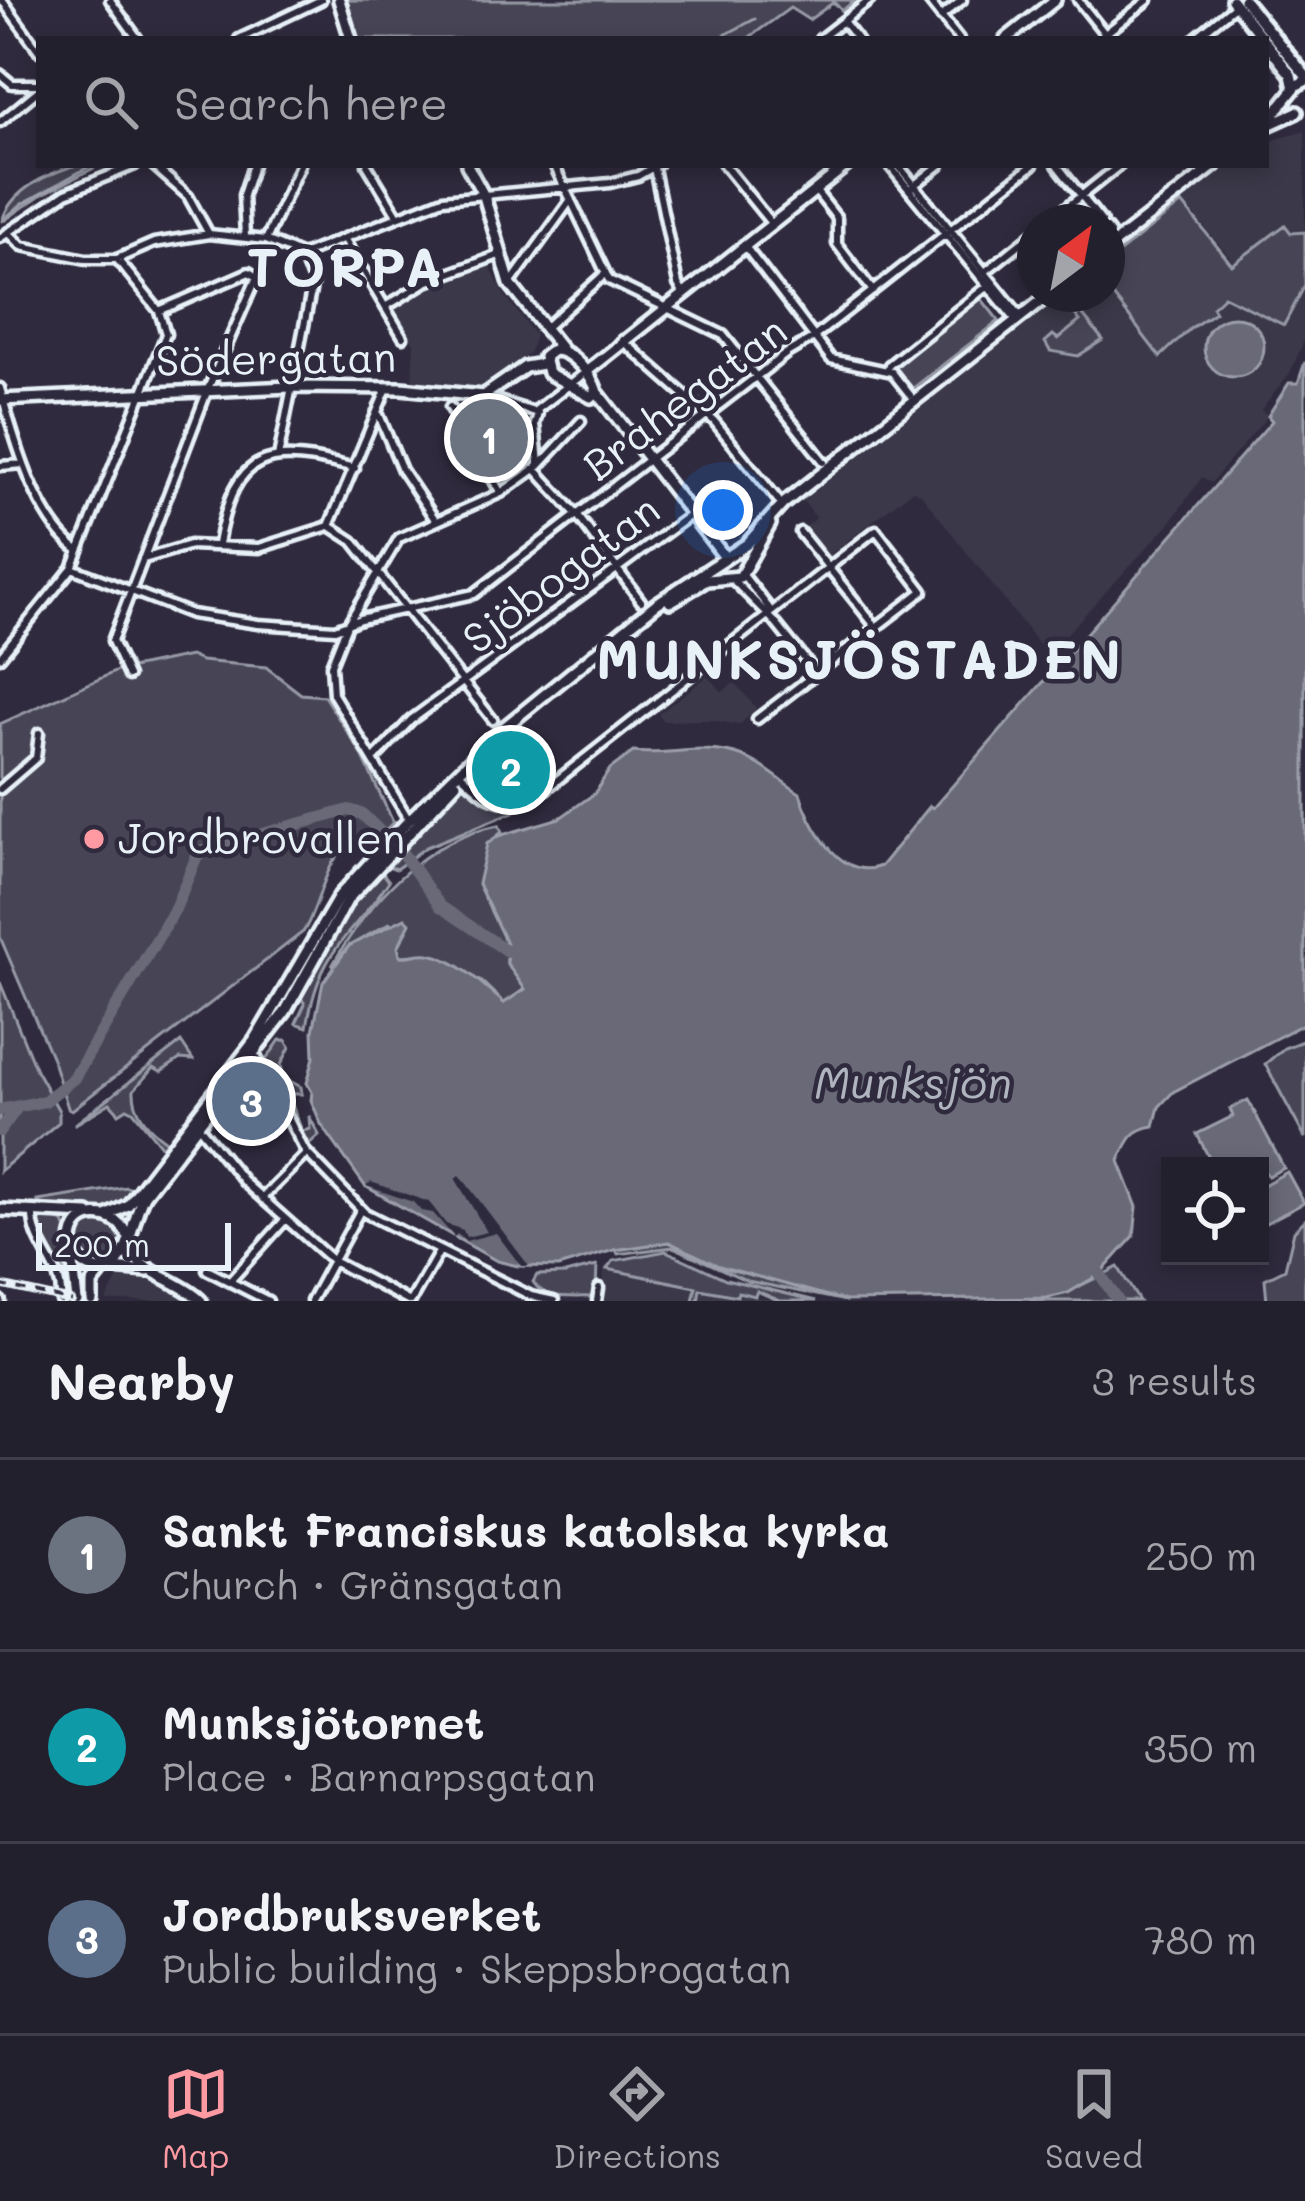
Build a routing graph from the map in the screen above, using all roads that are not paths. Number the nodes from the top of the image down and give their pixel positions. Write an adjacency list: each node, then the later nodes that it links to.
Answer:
1 (2, 0): 26 (street)
2 (321, 0): 15 (street)
3 (339, 0): 16 (main road)
4 (869, 0): 13 (street)
5 (928, 0): 12 (street)
6 (962, 0): 12 (street)
7 (1055, 0): 20 (main road)
8 (1078, 0): 21 (street)
9 (1148, 0): 21 (street)
10 (113, 1): 14 (street)
11 (1238, 2): 22 (street); 23 (main road); 24 (main road)
12 (940, 17): 19 (street)
13 (843, 21): 17 (street); 18 (street)
14 (136, 36)
15 (245, 36)
16 (350, 36)
17 (824, 36)
18 (855, 36)
19 (956, 36)
20 (1010, 36)
21 (1107, 36)
22 (1198, 36)
23 (1261, 36)
24 (1268, 36)
25 (1269, 37): 29 (main road)
26 (36, 47)
27 (1269, 47): 32 (main road)
28 (0, 74): 30 (street)
29 (1305, 78): 32 (main road)
30 (36, 87)
31 (36, 90): 35 (street)
32 (1293, 91): 33 (main road); 34 (main road)
33 (1301, 115): 36 (main road)
34 (1269, 121)
35 (0, 122)
36 (1269, 124)
37 (156, 168): 66 (street)
38 (252, 168): 68 (street)
39 (299, 168): 71 (street)
40 (370, 168): 62 (street)
41 (469, 168): 57 (main road)
42 (555, 168): 55 (street)
43 (650, 168): 55 (street)
44 (654, 168): 82 (street)
45 (726, 168): 63 (street)
46 (838, 168): 56 (main road)
47 (896, 168): 54 (street)
48 (936, 168): 54 (street)
49 (1029, 168): 65 (street, Brahegatan)
50 (1059, 168): 58 (street)
51 (1116, 168): 58 (street)
52 (1211, 168): 67 (main road)
53 (111, 169): 64 (street)
54 (912, 188): 65 (street)
55 (565, 189): 57 (street); 59 (street)
56 (815, 190): 63 (main road); 81 (street)
57 (484, 196): 62 (street); 75 (main road)
58 (1081, 196): 60 (street); 61 (street)
59 (570, 201): 77 (street); 79 (street)
60 (1071, 204)
61 (1087, 204)
62 (398, 216): 70 (street)
63 (771, 224): 72 (main road)
64 (8, 232): 69 (street); 76 (street)
65 (948, 232): 78 (street); 81 (street, Brahegatan)
66 (208, 234): 68 (street); 76 (street)
67 (1125, 235)
68 (245, 237): 71 (street)
69 (0, 238)
70 (344, 238): 74 (street); 83 (street)
71 (266, 240): 74 (street)
72 (744, 245): 82 (main road); 90 (street)
73 (1017, 246): 78 (street)
74 (302, 255): 98 (street)
75 (499, 255): 79 (main road); 83 (street)
76 (117, 259): 85 (street)
77 (605, 274): 84 (street); 88 (street)
78 (982, 274): 80 (street)
79 (511, 284): 88 (main road)
80 (990, 284): 87 (street); 94 (street)
81 (873, 291): 90 (street, Brahegatan)
82 (683, 293): 84 (main road)
83 (385, 307): 89 (street)
84 (664, 308): 91 (main road); 96 (street)
85 (159, 311): 100 (street); 102 (street)
86 (1027, 312): 87 (main road)
87 (1018, 319): 121 (main road)
88 (549, 333): 92 (main road)
89 (403, 337)
90 (814, 337): 94 (street); 96 (street, Brahegatan)
91 (622, 340): 95 (main road); 111 (street)
92 (558, 350): 93 (main road); 95 (main road)
93 (544, 364): 97 (main road); 105 (main road)
94 (887, 371): 103 (street)
95 (586, 372): 97 (street); 101 (main road)
96 (756, 377): 111 (street, Brahegatan); 115 (street)
97 (569, 386): 106 (main road); 108 (street)
98 (290, 387): 99 (main road, Södergatan); 100 (main road, Södergatan); 113 (street)
99 (387, 388): 105 (main road, Södergatan); 110 (street)
100 (208, 391): 102 (main road, Södergatan); 130 (street)
101 (597, 392): 106 (main road); 109 (main road)
102 (140, 394): 104 (main road, Södergatan); 128 (street)
103 (910, 395)
104 (1, 396): 116 (street)
105 (483, 396): 108 (street)
106 (584, 396): 109 (main road)
107 (450, 407): 120 (street)
108 (540, 410): 118 (street)
109 (611, 410): 114 (main road)
110 (379, 415): 119 (street); 124 (street)
111 (706, 415): 114 (street, Brahegatan); 121 (street)
112 (581, 421): 118 (street)
113 (278, 457): 119 (street); 127 (street)
114 (651, 459): 122 (main road); 123 (street, Brahegatan)
115 (824, 462)
116 (23, 464): 117 (street); 128 (street)
117 (0, 466)
118 (537, 467): 120 (street); 123 (street)
119 (355, 469): 125 (street)
120 (501, 493): 124 (street)
121 (781, 502): 129 (main road); 135 (main road)
122 (693, 513): 129 (main road); 133 (street, Sjöbogatan)
123 (578, 517): 133 (street); 138 (street, Brahegatan)
124 (436, 520): 134 (street)
125 (329, 526): 127 (street); 134 (street)
126 (800, 532): 132 (street)
127 (218, 544): 130 (street)
128 (78, 550): 131 (street)
129 (726, 557): 135 (main road); 135 (main road); 150 (main road)
130 (143, 559): 136 (street)
131 (72, 568): 136 (street, Brahegatan); 142 (street)
132 (828, 568): 139 (street); 141 (street); 141 (street)
133 (617, 570): 137 (street); 145 (street, Sjöbogatan)
134 (377, 571): 138 (street); 140 (street)
135 (735, 575): 139 (street); 150 (main road)
136 (130, 592): 140 (street, Brahegatan); 144 (street)
137 (641, 601)
138 (408, 611): 140 (street, Brahegatan); 145 (street)
139 (770, 616): 143 (street); 150 (street)
140 (347, 625): 149 (street)
141 (876, 627): 143 (street)
142 (0, 657)
143 (815, 672): 146 (street)
144 (128, 676)
145 (465, 682): 147 (street); 149 (street, Sjöbogatan)
146 (757, 719)
147 (494, 720)
148 (39, 733): 151 (street)
149 (374, 759): 152 (street)
150 (461, 774): 152 (main road)
151 (0, 788)
152 (412, 823): 153 (main road)
153 (385, 852): 154 (main road); 165 (main road)
154 (285, 1012): 155 (main road); 158 (main road)
155 (257, 1058): 156 (main road); 157 (street)
156 (201, 1129): 158 (main road); 159 (street)
157 (307, 1154): 159 (street); 160 (street)
158 (145, 1195): 168 (main road)
159 (262, 1198): 166 (street)
160 (361, 1209): 170 (street); 171 (street)
161 (0, 1210): 162 (main road)
162 (33, 1210): 163 (main road); 178 (street)
163 (54, 1212): 164 (main road); 167 (main road)
164 (93, 1215): 165 (main road); 167 (main road)
165 (108, 1215): 168 (main road)
166 (285, 1220): 171 (street); 175 (street)
167 (73, 1234): 169 (main road)
168 (128, 1241): 172 (main road); 174 (main road)
169 (74, 1250): 172 (main road); 179 (main road)
170 (440, 1252): 177 (street); 184 (street)
171 (333, 1261): 183 (street); 184 (street)
172 (107, 1269): 174 (main road); 180 (main road)
173 (208, 1270): 175 (street)
174 (164, 1275): 181 (main road)
175 (230, 1281): 182 (street)
176 (598, 1288): 186 (street)
177 (522, 1297): 185 (street)
178 (61, 1301)
179 (77, 1301)
180 (92, 1301)
181 (201, 1301)
182 (268, 1301)
183 (311, 1301)
184 (410, 1301)
185 (554, 1301)
186 (597, 1301)

